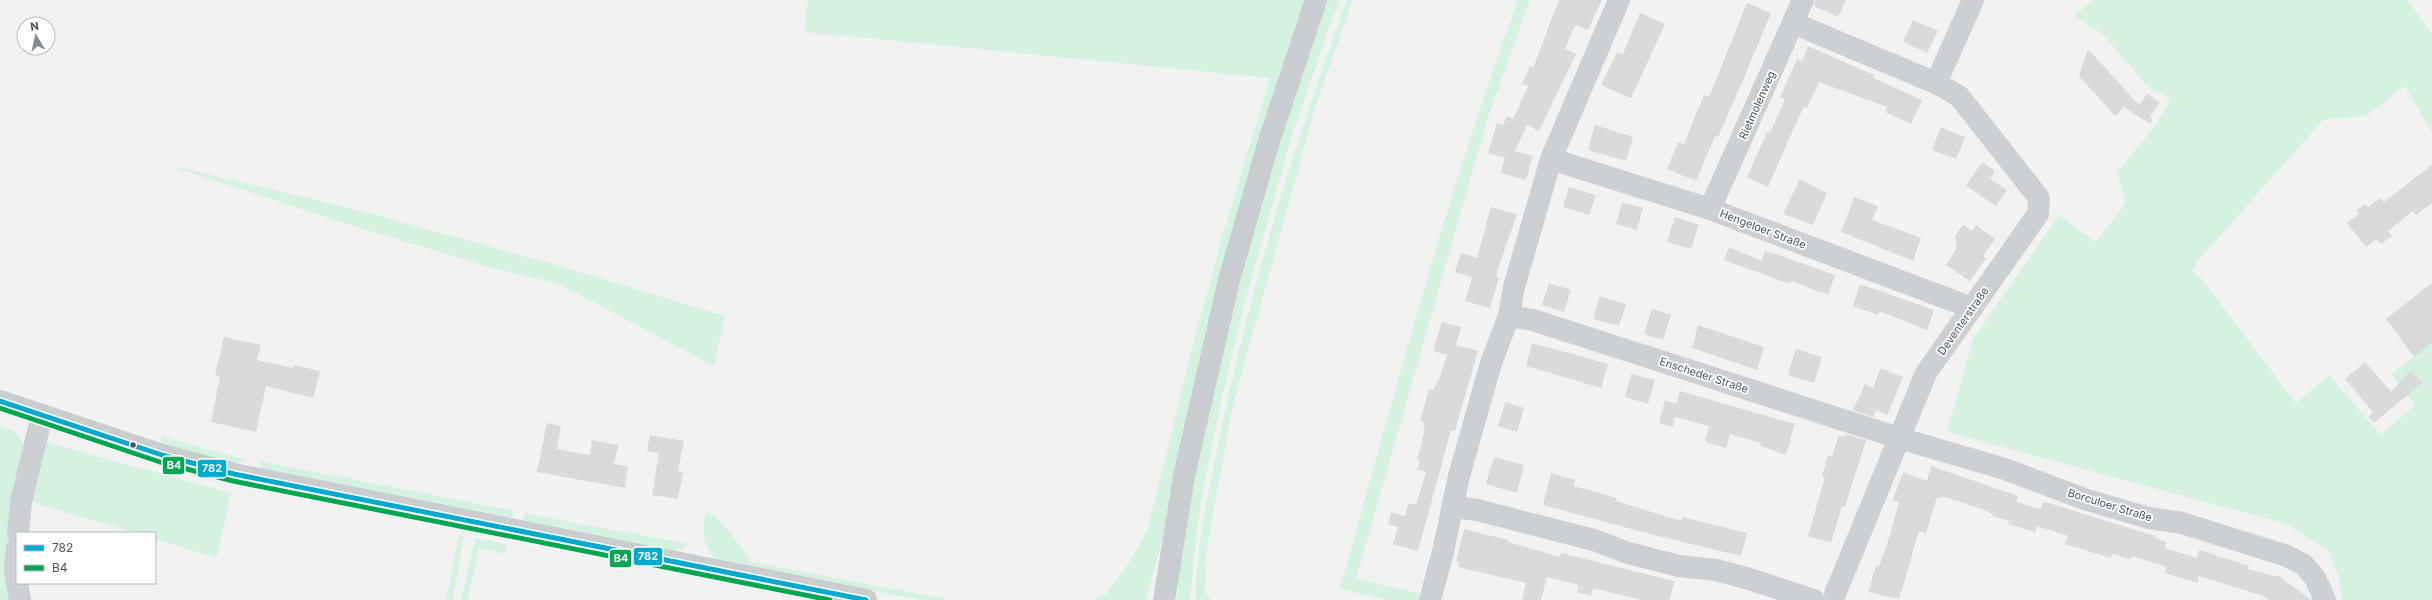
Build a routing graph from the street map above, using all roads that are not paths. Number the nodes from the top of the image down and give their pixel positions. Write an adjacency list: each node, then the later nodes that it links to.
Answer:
1 (1316, 0): 22 (main road)
2 (1619, 0): 7 (street)
3 (1803, 0): 5 (street, Rietmolenweg)
4 (1973, 0): 6 (street)
5 (1793, 23): 6 (street, Deventerstraße); 8 (street, Rietmolenweg)
6 (1936, 83): 9 (street, Deventerstraße)
7 (1551, 159): 8 (street, Hengeloer Straße); 10 (street)
8 (1710, 209): 9 (street, Hengeloer Straße)
9 (1972, 308): 13 (street, Deventerstraße)
10 (1509, 316): 13 (street, Enscheder Straße); 14 (street)
11 (0, 401): 12 (main road)
12 (42, 415): 15 (street); 21 (main road)
13 (1899, 438): 19 (street, Deventerstraße); 25 (street, Borculoer Straße)
14 (1454, 507): 23 (street); 24 (street)
15 (18, 532)
16 (16, 559): 17 (street)
17 (16, 576)
18 (17, 584): 20 (street)
19 (1833, 598)
20 (20, 600)
21 (866, 600)
22 (1164, 600)
23 (1430, 600)
24 (1814, 600)
25 (2326, 600)

